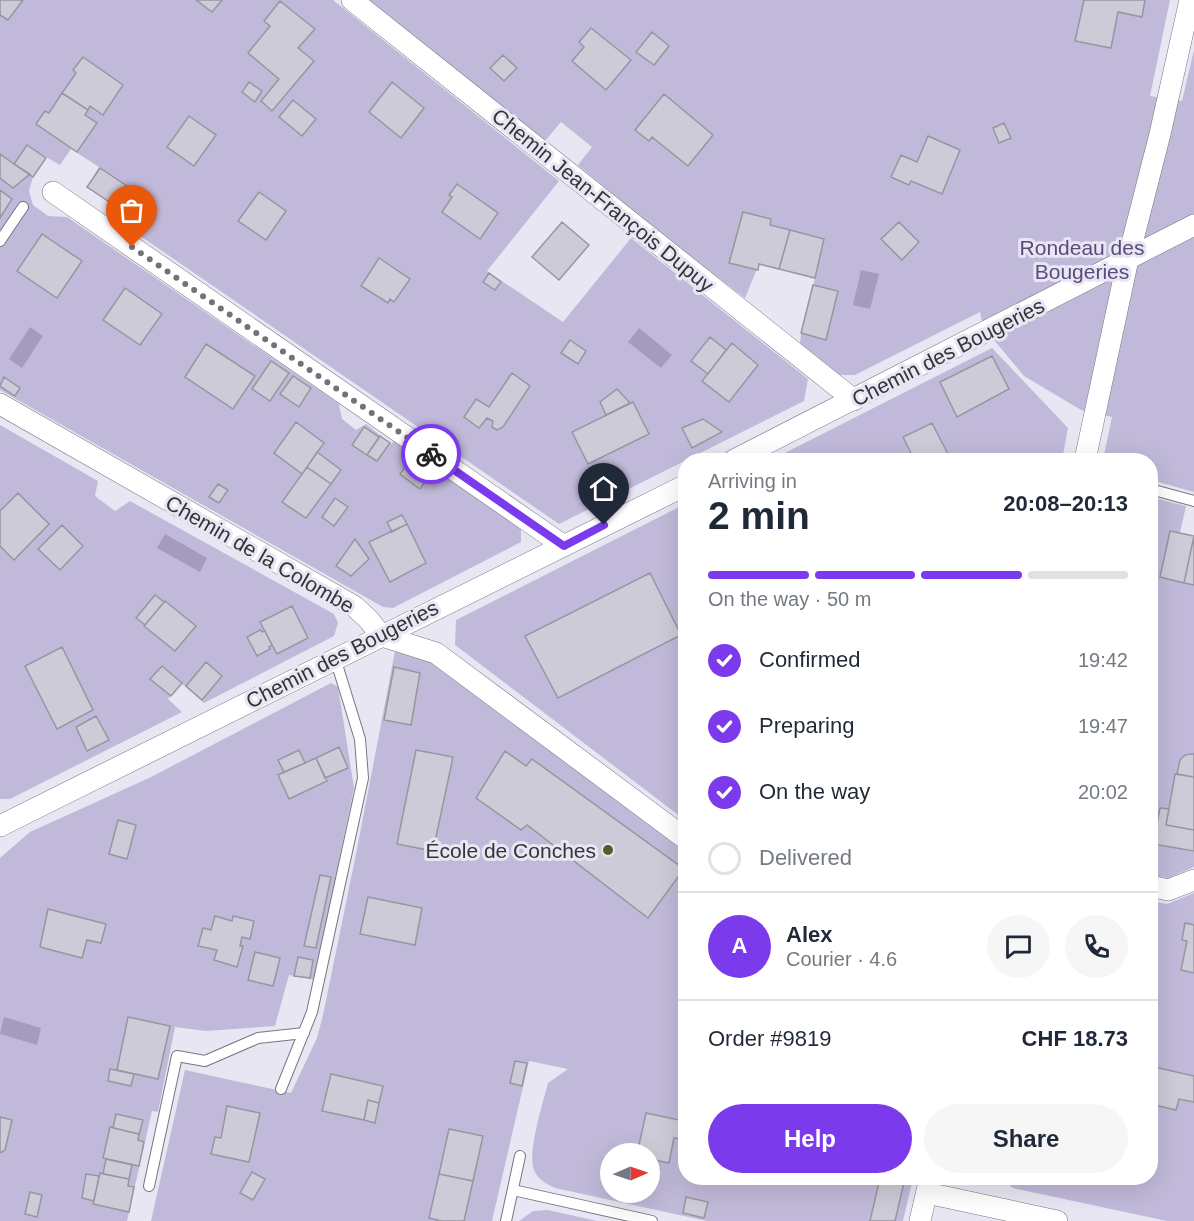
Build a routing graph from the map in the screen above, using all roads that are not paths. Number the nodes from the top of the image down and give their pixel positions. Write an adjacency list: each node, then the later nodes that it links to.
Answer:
1 (352, 0): 8 (street, Chemin Jean-François Dupuy)
2 (1190, 0): 7 (street)
3 (53, 192): 15 (street)
4 (23, 207): 6 (lane)
5 (1194, 225): 7 (street, Chemin des Bougeries)
6 (0, 241)
7 (1128, 259): 8 (street, Chemin des Bougeries); 11 (street)
8 (854, 400): 10 (street, Chemin des Bougeries)
9 (0, 404): 16 (street, Chemin de la Colombe)
10 (748, 453)
11 (1086, 453)
12 (678, 489): 15 (street, Chemin des Bougeries)
13 (1158, 491): 14 (lane)
14 (1194, 501)
15 (564, 546): 16 (street, Chemin des Bougeries)
16 (382, 636): 17 (street, Chemin des Bougeries); 19 (street)
17 (335, 658): 18 (street, Chemin des Bougeries); 22 (lane)
18 (0, 826)
19 (678, 833)
20 (1194, 880): 21 (street)
21 (1158, 888)
22 (304, 1034): 23 (lane); 26 (lane)
23 (281, 1089)
24 (520, 1156): 27 (lane)
25 (928, 1185): 30 (street); 31 (street)
26 (149, 1186)
27 (513, 1190): 28 (lane); 29 (lane)
28 (506, 1221)
29 (652, 1221)
30 (920, 1221)
31 (1057, 1221)

